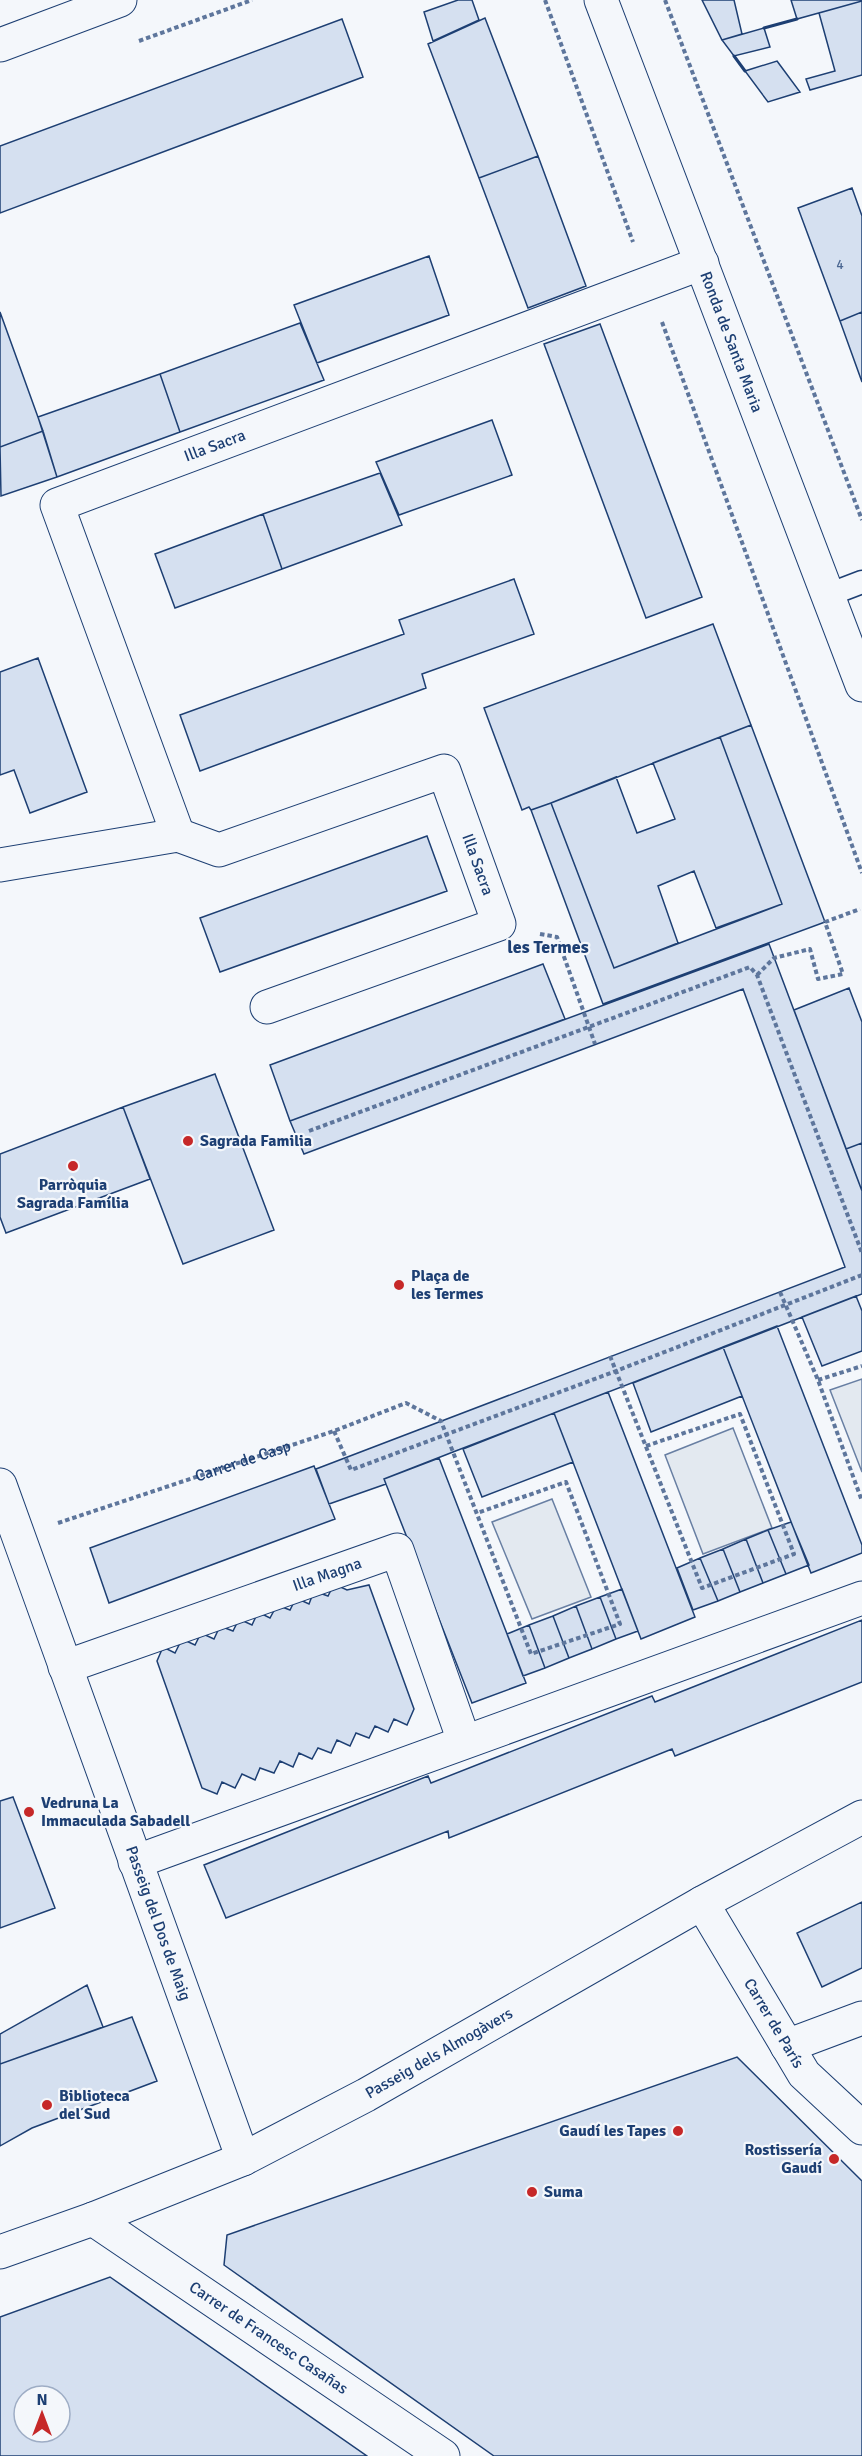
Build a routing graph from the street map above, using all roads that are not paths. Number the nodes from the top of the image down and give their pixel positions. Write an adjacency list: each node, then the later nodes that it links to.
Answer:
1 (120, 0): 3 (street)
2 (601, 0): 4 (street, Ronda de Santa Maria)
3 (0, 45)
4 (702, 263): 6 (street, Ronda de Santa Maria); 8 (street, Illa Sacra)
5 (862, 582): 6 (lane)
6 (828, 595): 7 (street, Ronda de Santa Maria)
7 (862, 685)
8 (178, 835): 9 (street, Illa Sacra); 10 (street, Illa Sacra)
9 (0, 865)
10 (267, 1006)
11 (0, 1485): 12 (street, Passeig del Dos de Maig)
12 (9, 1540): 14 (street, Passeig del Dos de Maig)
13 (862, 1598): 15 (street)
14 (65, 1667): 15 (street, Illa Magna); 17 (street, Passeig del Dos de Maig)
15 (464, 1741): 17 (street)
16 (862, 1817): 18 (street, Passeig dels Almogàvers)
17 (135, 1863): 22 (street, Passeig del Dos de Maig)
18 (702, 1903): 20 (street, Carrer de París); 22 (street, Passeig dels Almogàvers)
19 (862, 2018): 20 (street)
20 (787, 2046): 21 (street, Carrer de París)
21 (862, 2128)
22 (243, 2159): 23 (street, Passeig dels Almogàvers)
23 (93, 2219): 24 (street, Passeig dels Almogàvers); 25 (street, Carrer de Francesc Casañas)
24 (0, 2252)
25 (443, 2456)

